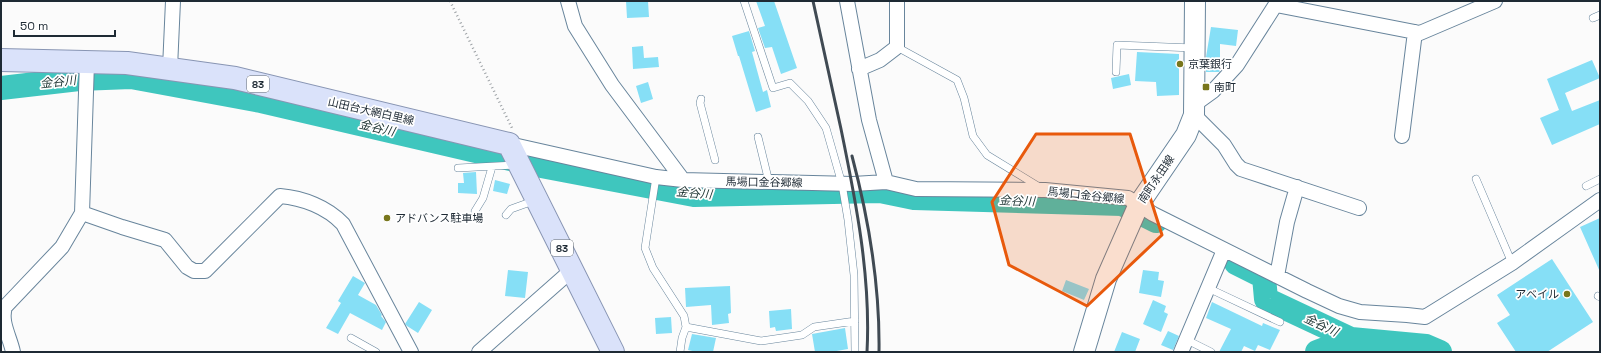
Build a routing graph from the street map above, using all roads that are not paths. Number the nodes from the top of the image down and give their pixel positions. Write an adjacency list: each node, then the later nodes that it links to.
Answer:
1 (173, 1): 14 (street)
2 (568, 1): 29 (street)
3 (744, 1): 32 (lane)
4 (847, 1): 15 (street)
5 (897, 1): 10 (street)
6 (1195, 1): 11 (street, 南町永田線)
7 (1495, 1): 9 (street)
8 (1277, 3): 9 (street); 18 (street)
9 (1415, 32): 19 (street)
10 (897, 47): 15 (street); 35 (lane)
11 (1194, 48): 16 (lane); 18 (street, 南町永田線)
12 (1, 60): 13 (main road, 山田台大網白里線 / 83)
13 (87, 62): 14 (main road, 山田台大網白里線 / 83); 41 (street)
14 (170, 68): 21 (main road, 山田台大網白里線 / 83)
15 (859, 69): 31 (street)
16 (1116, 72)
17 (701, 99): 22 (lane)
18 (1194, 110): 34 (street); 38 (street, 南町永田線)
19 (1402, 136)
20 (758, 137): 30 (lane)
21 (510, 144): 23 (main road, 83); 26 (street, 馬場口金谷郷線)
22 (716, 160)
23 (520, 165): 24 (lane); 36 (main road, 83)
24 (492, 167): 25 (lane); 40 (lane)
25 (458, 168)
26 (656, 177): 29 (street, 馬場口金谷郷線); 50 (lane)
27 (1476, 179): 44 (lane)
28 (1600, 179): 33 (lane)
29 (683, 180): 30 (street, 馬場口金谷郷線)
30 (769, 182): 32 (street, 馬場口金谷郷線)
31 (886, 182): 32 (street, 馬場口金谷郷線); 35 (street, 馬場口金谷郷線)
32 (842, 184): 48 (lane)
33 (1586, 186)
34 (1297, 187): 39 (street); 46 (street)
35 (1045, 190): 38 (street, 馬場口金谷郷線)
36 (538, 200): 42 (lane); 45 (main road, 83)
37 (1600, 200): 44 (street)
38 (1139, 204): 43 (street, 馬場口金谷郷線); 60 (street, 南町永田線)
39 (1359, 208)
40 (475, 211)
41 (82, 213): 53 (street); 55 (street)
42 (506, 215)
43 (1224, 250): 46 (street, 馬場口金谷郷線); 47 (street)
44 (1512, 263): 46 (street, 馬場口金谷郷線)
45 (573, 269): 56 (street); 57 (main road, 83)
46 (1277, 276)
47 (1208, 288): 49 (lane); 52 (street)
48 (855, 321): 50 (lane); 59 (lane)
49 (1280, 322)
50 (686, 327): 58 (lane)
51 (351, 338): 54 (lane)
52 (1184, 346): 61 (lane)
53 (13, 352)
54 (376, 352)
55 (411, 352)
56 (479, 352)
57 (613, 352)
58 (680, 352)
59 (855, 352)
60 (1084, 352)
61 (1211, 352)

